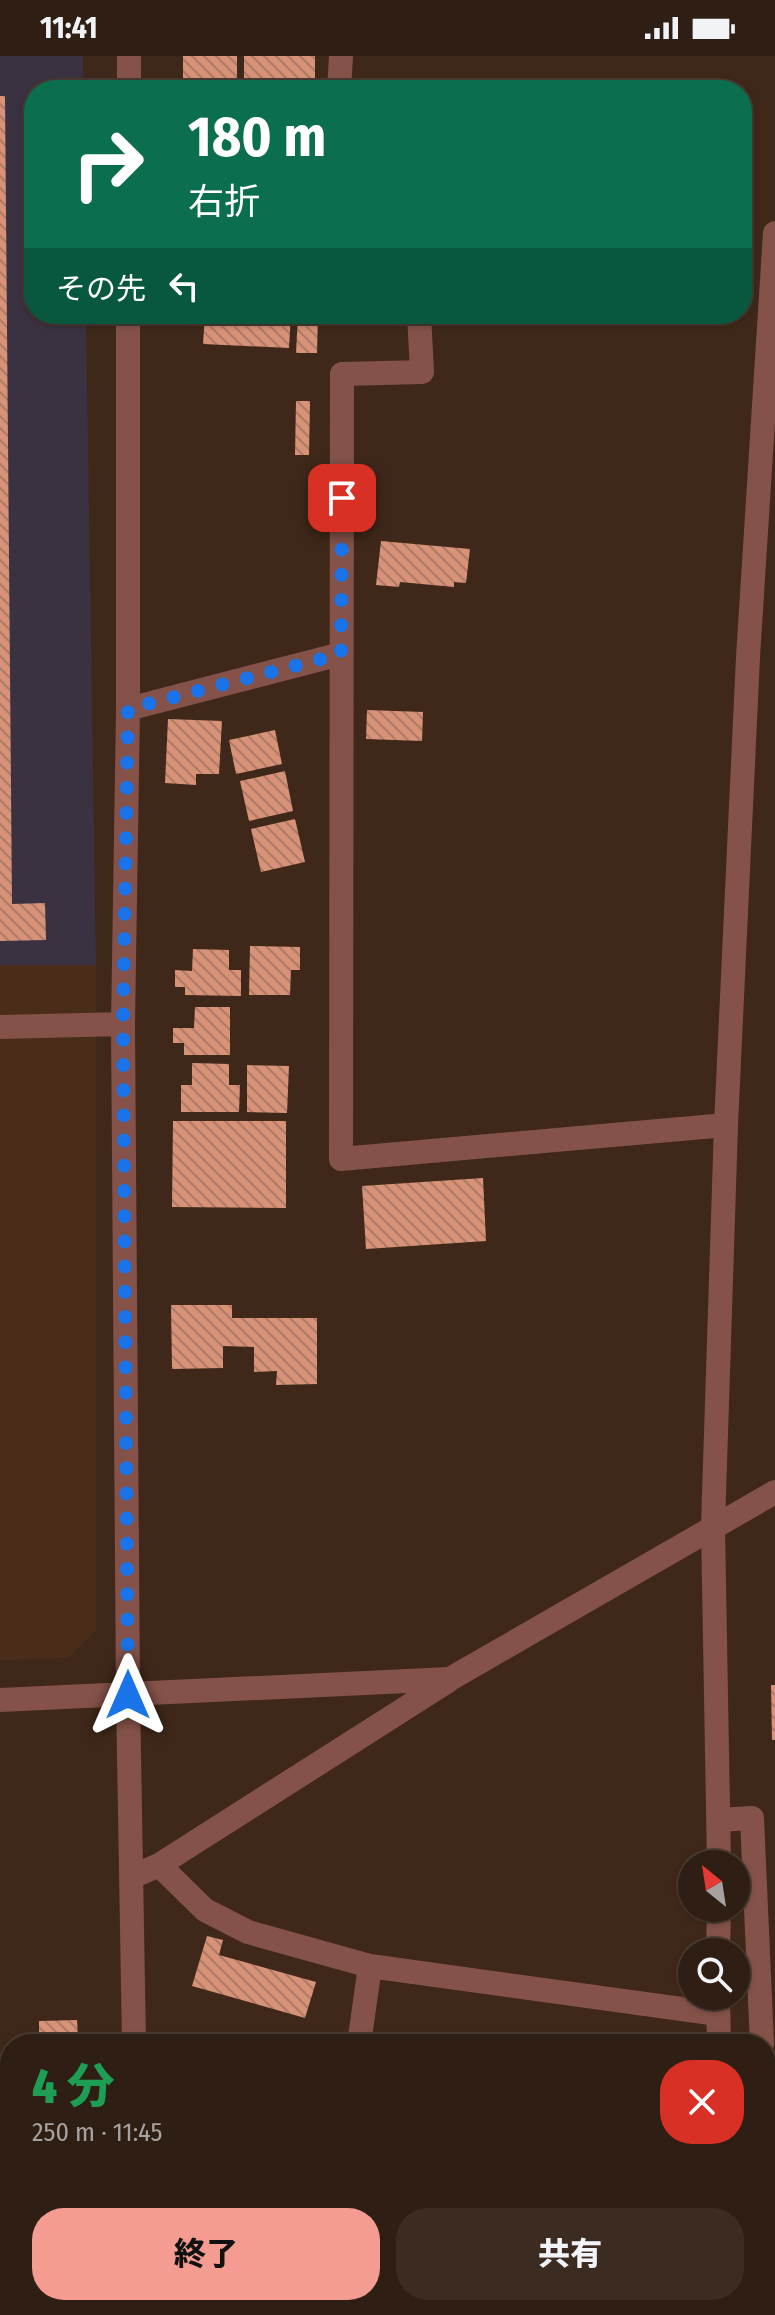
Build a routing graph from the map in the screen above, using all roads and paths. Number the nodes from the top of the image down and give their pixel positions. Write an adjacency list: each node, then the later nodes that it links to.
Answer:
1 (129, 56): 3 (street)
2 (341, 56): 4 (street)
3 (129, 80)
4 (340, 80)
5 (775, 233): 12 (street)
6 (128, 324): 9 (street)
7 (420, 324): 8 (street)
8 (341, 654): 9 (street); 12 (street)
9 (128, 709): 10 (street)
10 (123, 1024): 11 (street); 16 (street)
11 (0, 1027)
12 (726, 1125): 14 (street)
13 (775, 1492): 14 (street)
14 (713, 1526): 15 (street); 18 (street)
15 (450, 1679): 16 (street); 20 (street)
16 (128, 1695): 17 (street); 21 (street)
17 (0, 1700)
18 (719, 1820): 19 (street); 28 (street)
19 (719, 1850)
20 (159, 1865): 21 (street); 22 (street)
21 (132, 1877): 25 (street)
22 (370, 1966): 23 (street); 26 (street)
23 (678, 2001)
24 (718, 2010): 27 (street)
25 (134, 2034)
26 (360, 2034)
27 (719, 2034)
28 (762, 2034)

